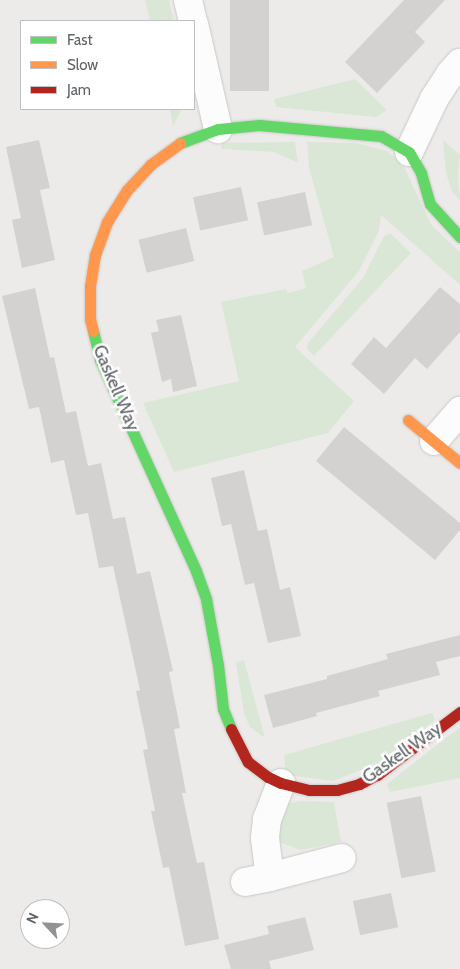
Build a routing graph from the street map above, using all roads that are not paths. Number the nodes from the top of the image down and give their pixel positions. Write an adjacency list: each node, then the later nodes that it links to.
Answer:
1 (188, 0): 2 (street)
2 (192, 20)
3 (195, 31): 5 (street)
4 (460, 63): 6 (street)
5 (218, 129): 6 (street, Gaskell Way); 13 (street, Gaskell Way)
6 (409, 152): 7 (street, Gaskell Way)
7 (460, 237)
8 (460, 411): 10 (street)
9 (408, 420): 10 (street)
10 (434, 441): 11 (street)
11 (460, 463)
12 (460, 712): 13 (street, Gaskell Way)
13 (281, 783): 14 (street)
14 (342, 858)

